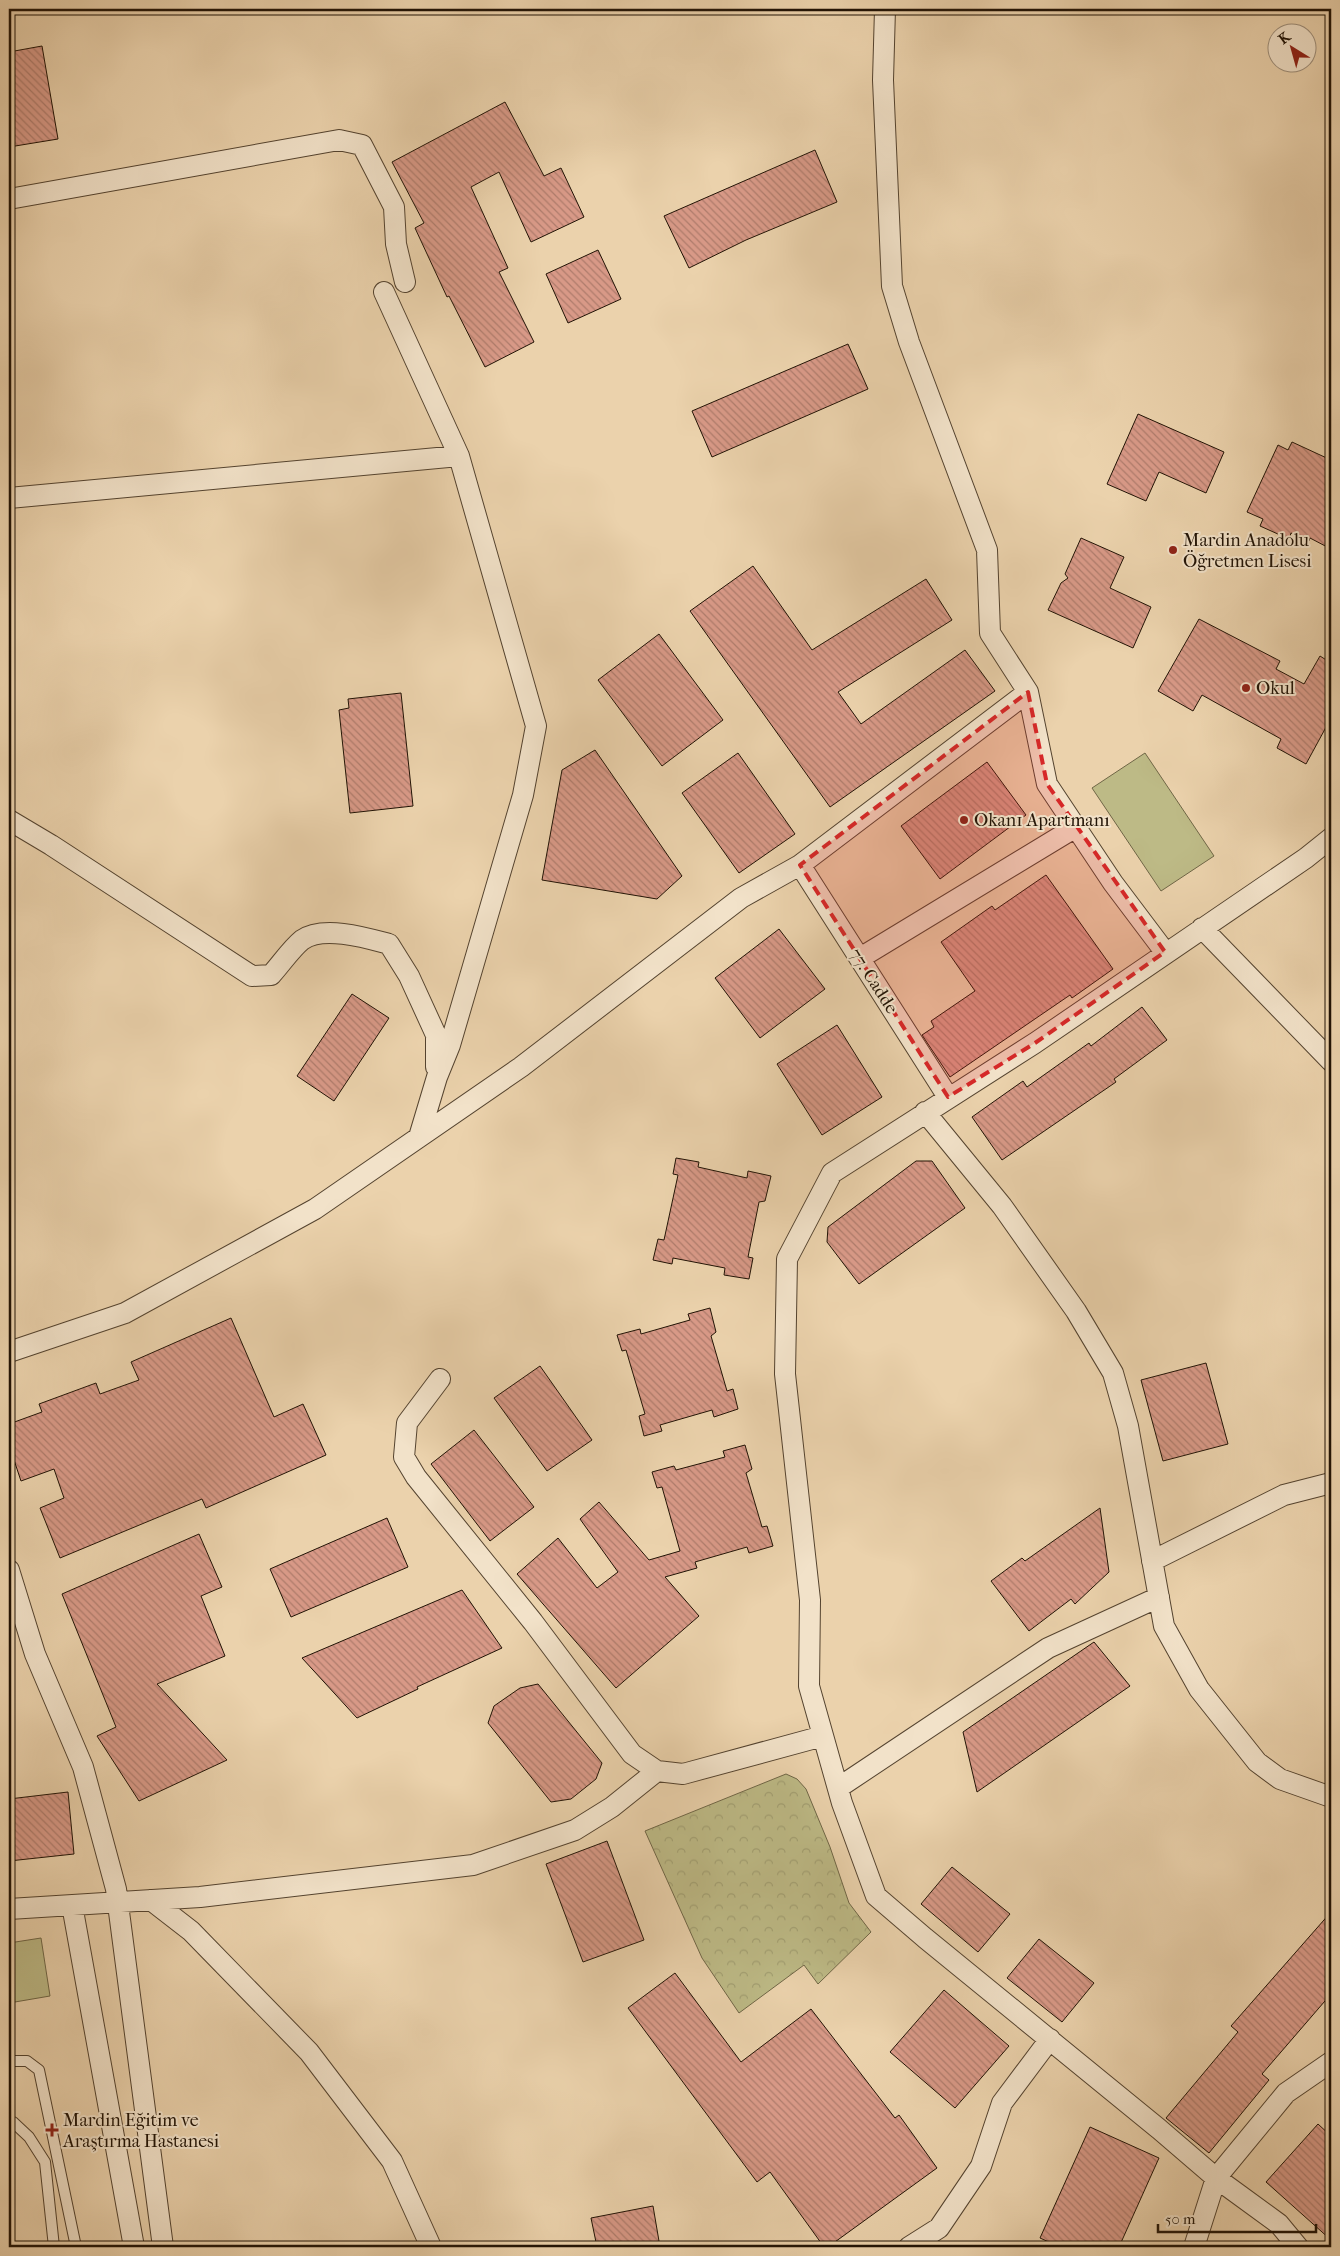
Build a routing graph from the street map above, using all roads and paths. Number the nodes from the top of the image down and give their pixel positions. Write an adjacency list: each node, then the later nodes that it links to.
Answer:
1 (885, 9): 7 (street)
2 (9, 200): 3 (street)
3 (405, 282)
4 (384, 292): 5 (street)
5 (459, 456): 6 (street); 16 (street)
6 (9, 498)
7 (1028, 692): 9 (street); 11 (street)
8 (9, 820): 16 (street)
9 (1076, 827): 13 (street); 14 (street)
10 (1331, 838): 12 (street)
11 (800, 865): 14 (street, 77. Cadde); 19 (street)
12 (1202, 928): 13 (street); 15 (street)
13 (1165, 952): 17 (street)
14 (860, 958): 17 (street, 77. Cadde)
15 (1331, 1061)
16 (436, 1077): 19 (street)
17 (948, 1097): 18 (street)
18 (925, 1112): 23 (street); 26 (street)
19 (419, 1137): 20 (street)
20 (9, 1352)
21 (440, 1379): 27 (street)
22 (1331, 1483): 23 (street)
23 (1152, 1561): 25 (street)
24 (9, 1570): 31 (street)
25 (1159, 1597): 28 (street); 29 (street)
26 (823, 1736): 27 (street); 28 (street)
27 (657, 1771): 30 (street)
28 (838, 1788): 34 (street)
29 (1331, 1798)
30 (152, 1900): 31 (street); 43 (street)
31 (118, 1902): 32 (street); 42 (street)
32 (72, 1905): 33 (street); 41 (street)
33 (9, 1909)
34 (1050, 2039): 38 (street); 44 (street)
35 (9, 2060): 40 (lane)
36 (1331, 2062): 38 (street)
37 (9, 2123): 39 (lane)
38 (1216, 2178): 45 (street); 46 (street)
39 (54, 2247)
40 (76, 2247)
41 (134, 2247)
42 (163, 2247)
43 (431, 2247)
44 (909, 2247)
45 (1194, 2247)
46 (1298, 2247)

